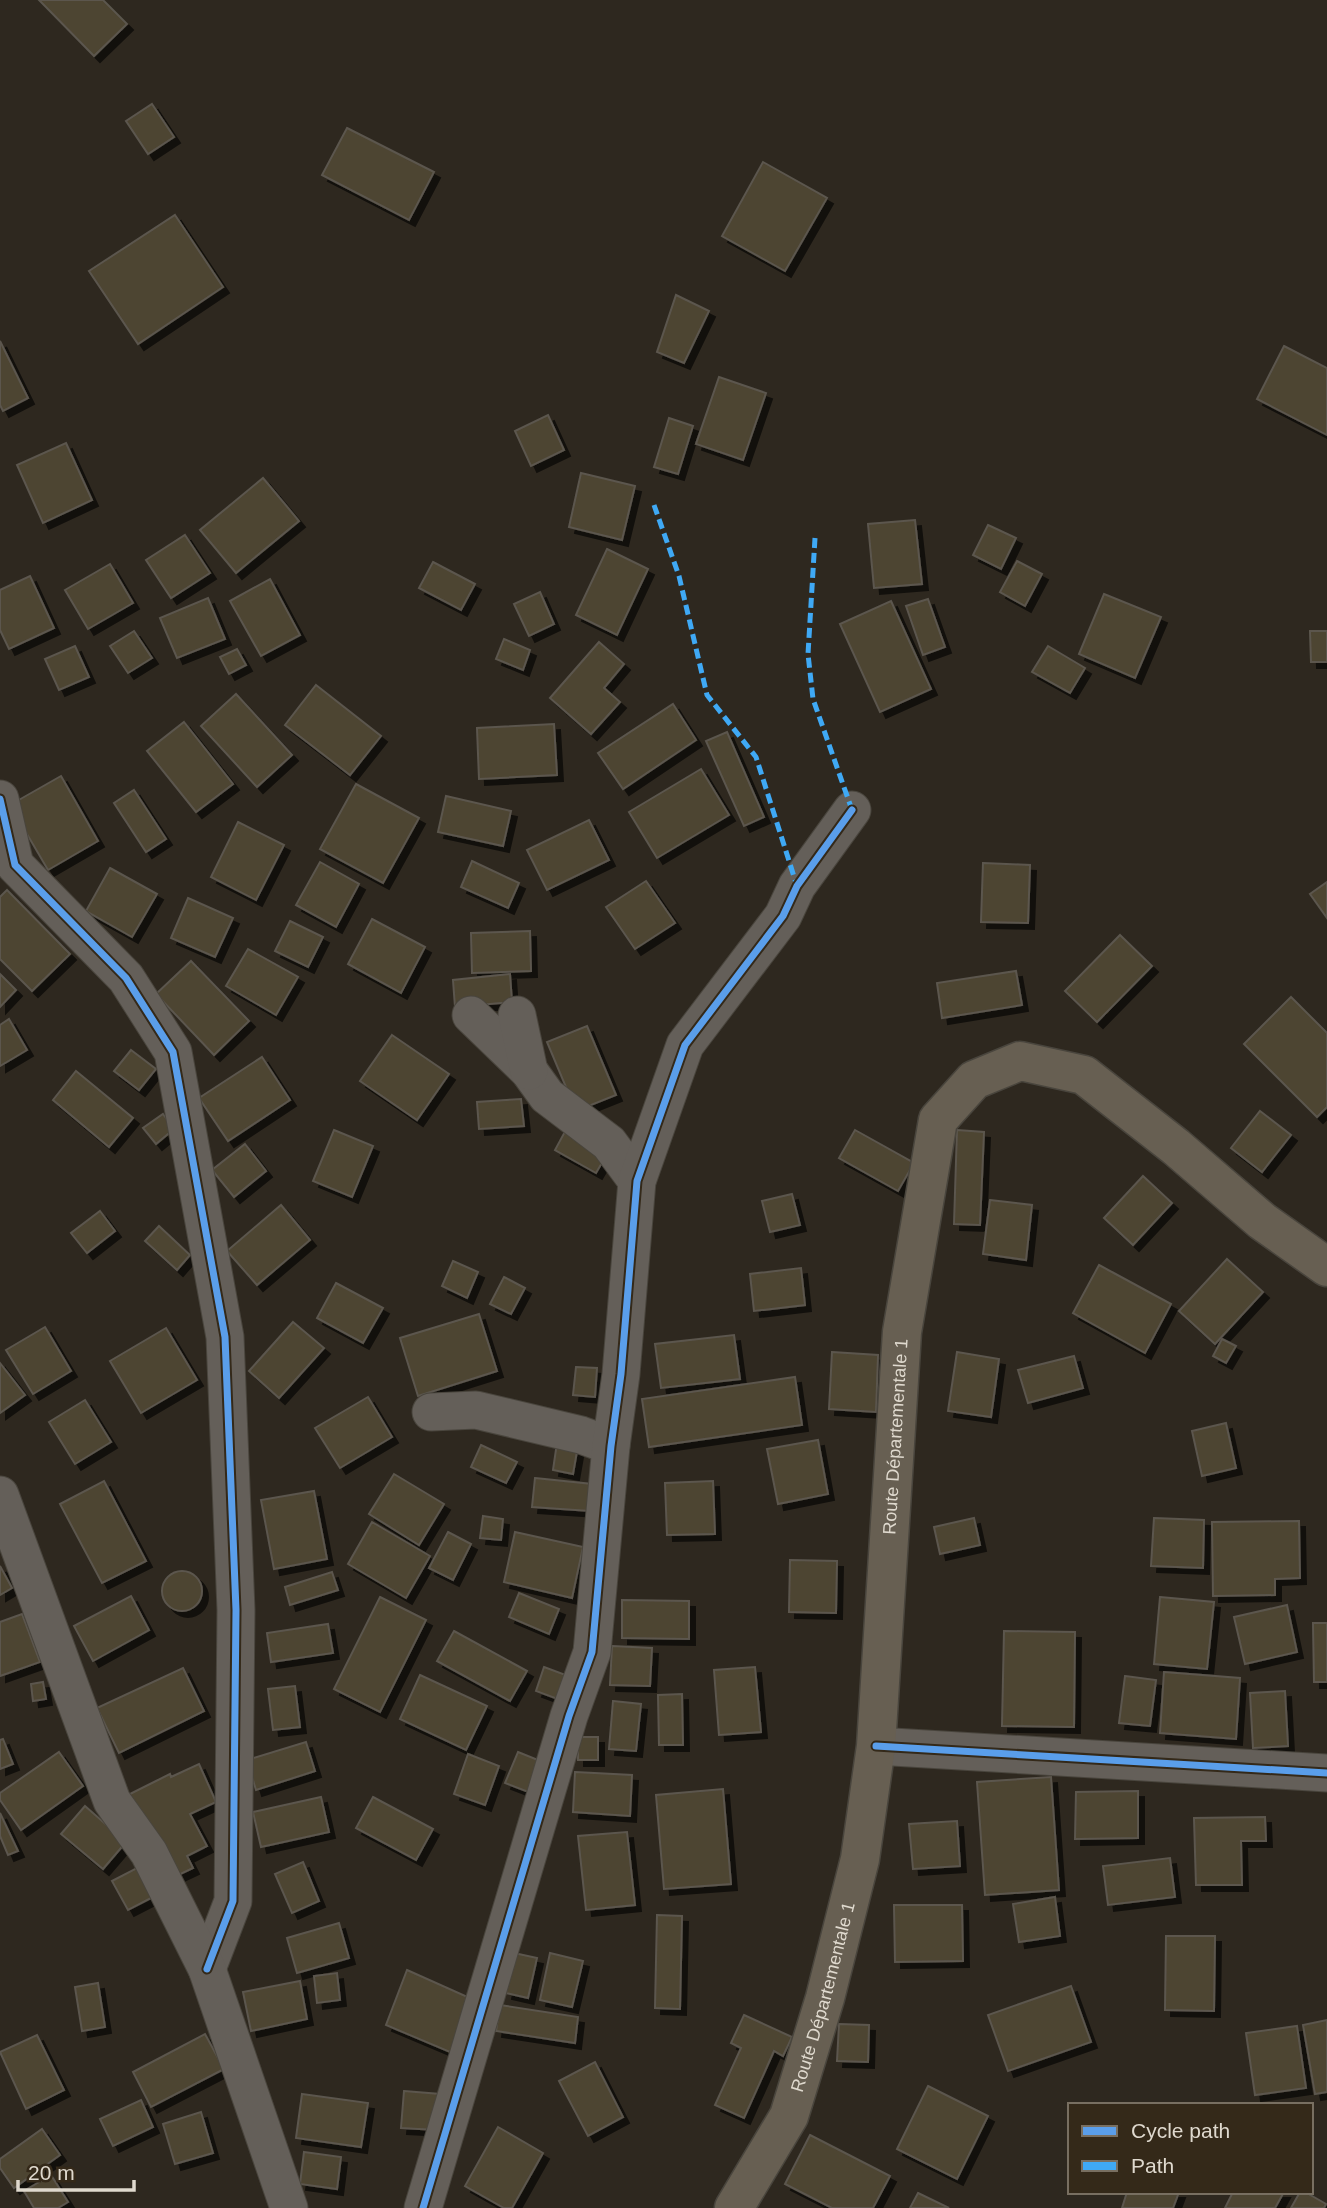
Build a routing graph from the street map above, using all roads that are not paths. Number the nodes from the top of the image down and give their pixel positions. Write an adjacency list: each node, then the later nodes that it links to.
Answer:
1 (0, 799): 13 (street)
2 (852, 810): 6 (street)
3 (471, 1015): 5 (street)
4 (517, 1015): 5 (street)
5 (529, 1071): 6 (street)
6 (637, 1181): 9 (street)
7 (1327, 1267): 11 (main road, Route Départementale 1)
8 (431, 1412): 9 (street)
9 (611, 1446): 15 (street)
10 (0, 1495): 13 (street)
11 (876, 1746): 12 (street); 16 (main road, Route Départementale 1)
12 (1327, 1773)
13 (207, 1969): 14 (street)
14 (289, 2208)
15 (423, 2208)
16 (734, 2208)

